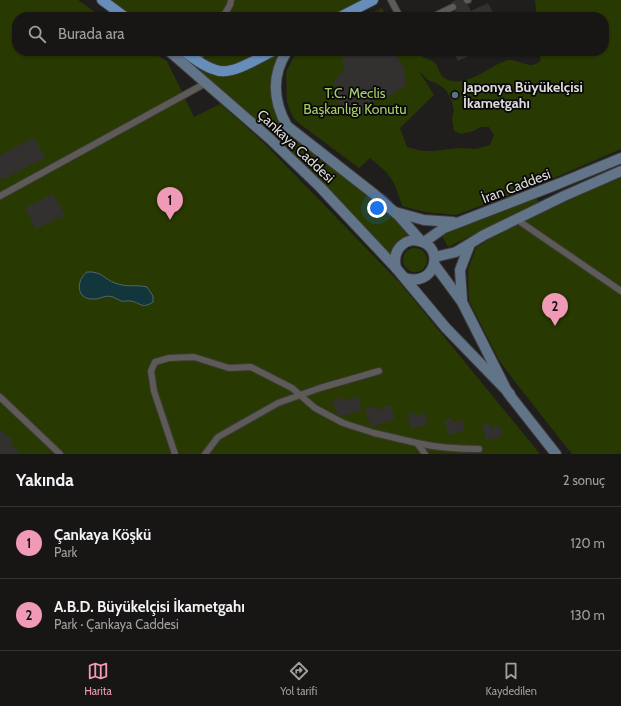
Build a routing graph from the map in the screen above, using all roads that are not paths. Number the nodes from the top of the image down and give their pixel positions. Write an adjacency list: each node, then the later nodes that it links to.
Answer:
1 (102, 0): 6 (main road)
2 (231, 0): 7 (lane)
3 (374, 0): 8 (main road)
4 (390, 0): 9 (lane)
5 (453, 7): 10 (lane)
6 (118, 12)
7 (226, 12)
8 (350, 12)
9 (397, 12)
10 (442, 12)
11 (175, 56): 17 (main road, Çankaya Caddesi)
12 (192, 56): 16 (main road)
13 (200, 56): 16 (lane)
14 (262, 56): 16 (main road)
15 (284, 56): 21 (main road, Çankaya Caddesi)
16 (198, 60)
17 (206, 83): 20 (lane); 27 (main road, Çankaya Caddesi)
18 (621, 158): 23 (main road, İran Caddesi)
19 (621, 171): 22 (main road, İran Caddesi)
20 (0, 196)
21 (393, 211): 23 (main road); 24 (main road, Çankaya Caddesi)
22 (516, 219): 25 (main road, İran Caddesi); 29 (lane)
23 (458, 222): 24 (main road, İran Caddesi)
24 (422, 242): 26 (main road, Çankaya Caddesi); 27 (main road)
25 (470, 243): 26 (main road, İran Caddesi); 30 (main road)
26 (434, 260): 28 (main road); 30 (main road, Çankaya Caddesi)
27 (396, 268): 28 (main road, Çankaya Caddesi)
28 (405, 278): 32 (main road, Çankaya Caddesi)
29 (621, 291)
30 (462, 302): 32 (main road, Çankaya Caddesi)
31 (379, 370): 33 (lane)
32 (509, 394): 41 (main road, Çankaya Caddesi)
33 (300, 396): 35 (lane); 38 (lane); 39 (lane)
34 (0, 397): 37 (lane)
35 (417, 443): 36 (lane); 40 (lane)
36 (479, 449)
37 (60, 454)
38 (175, 454)
39 (205, 454)
40 (425, 454)
41 (556, 454)

